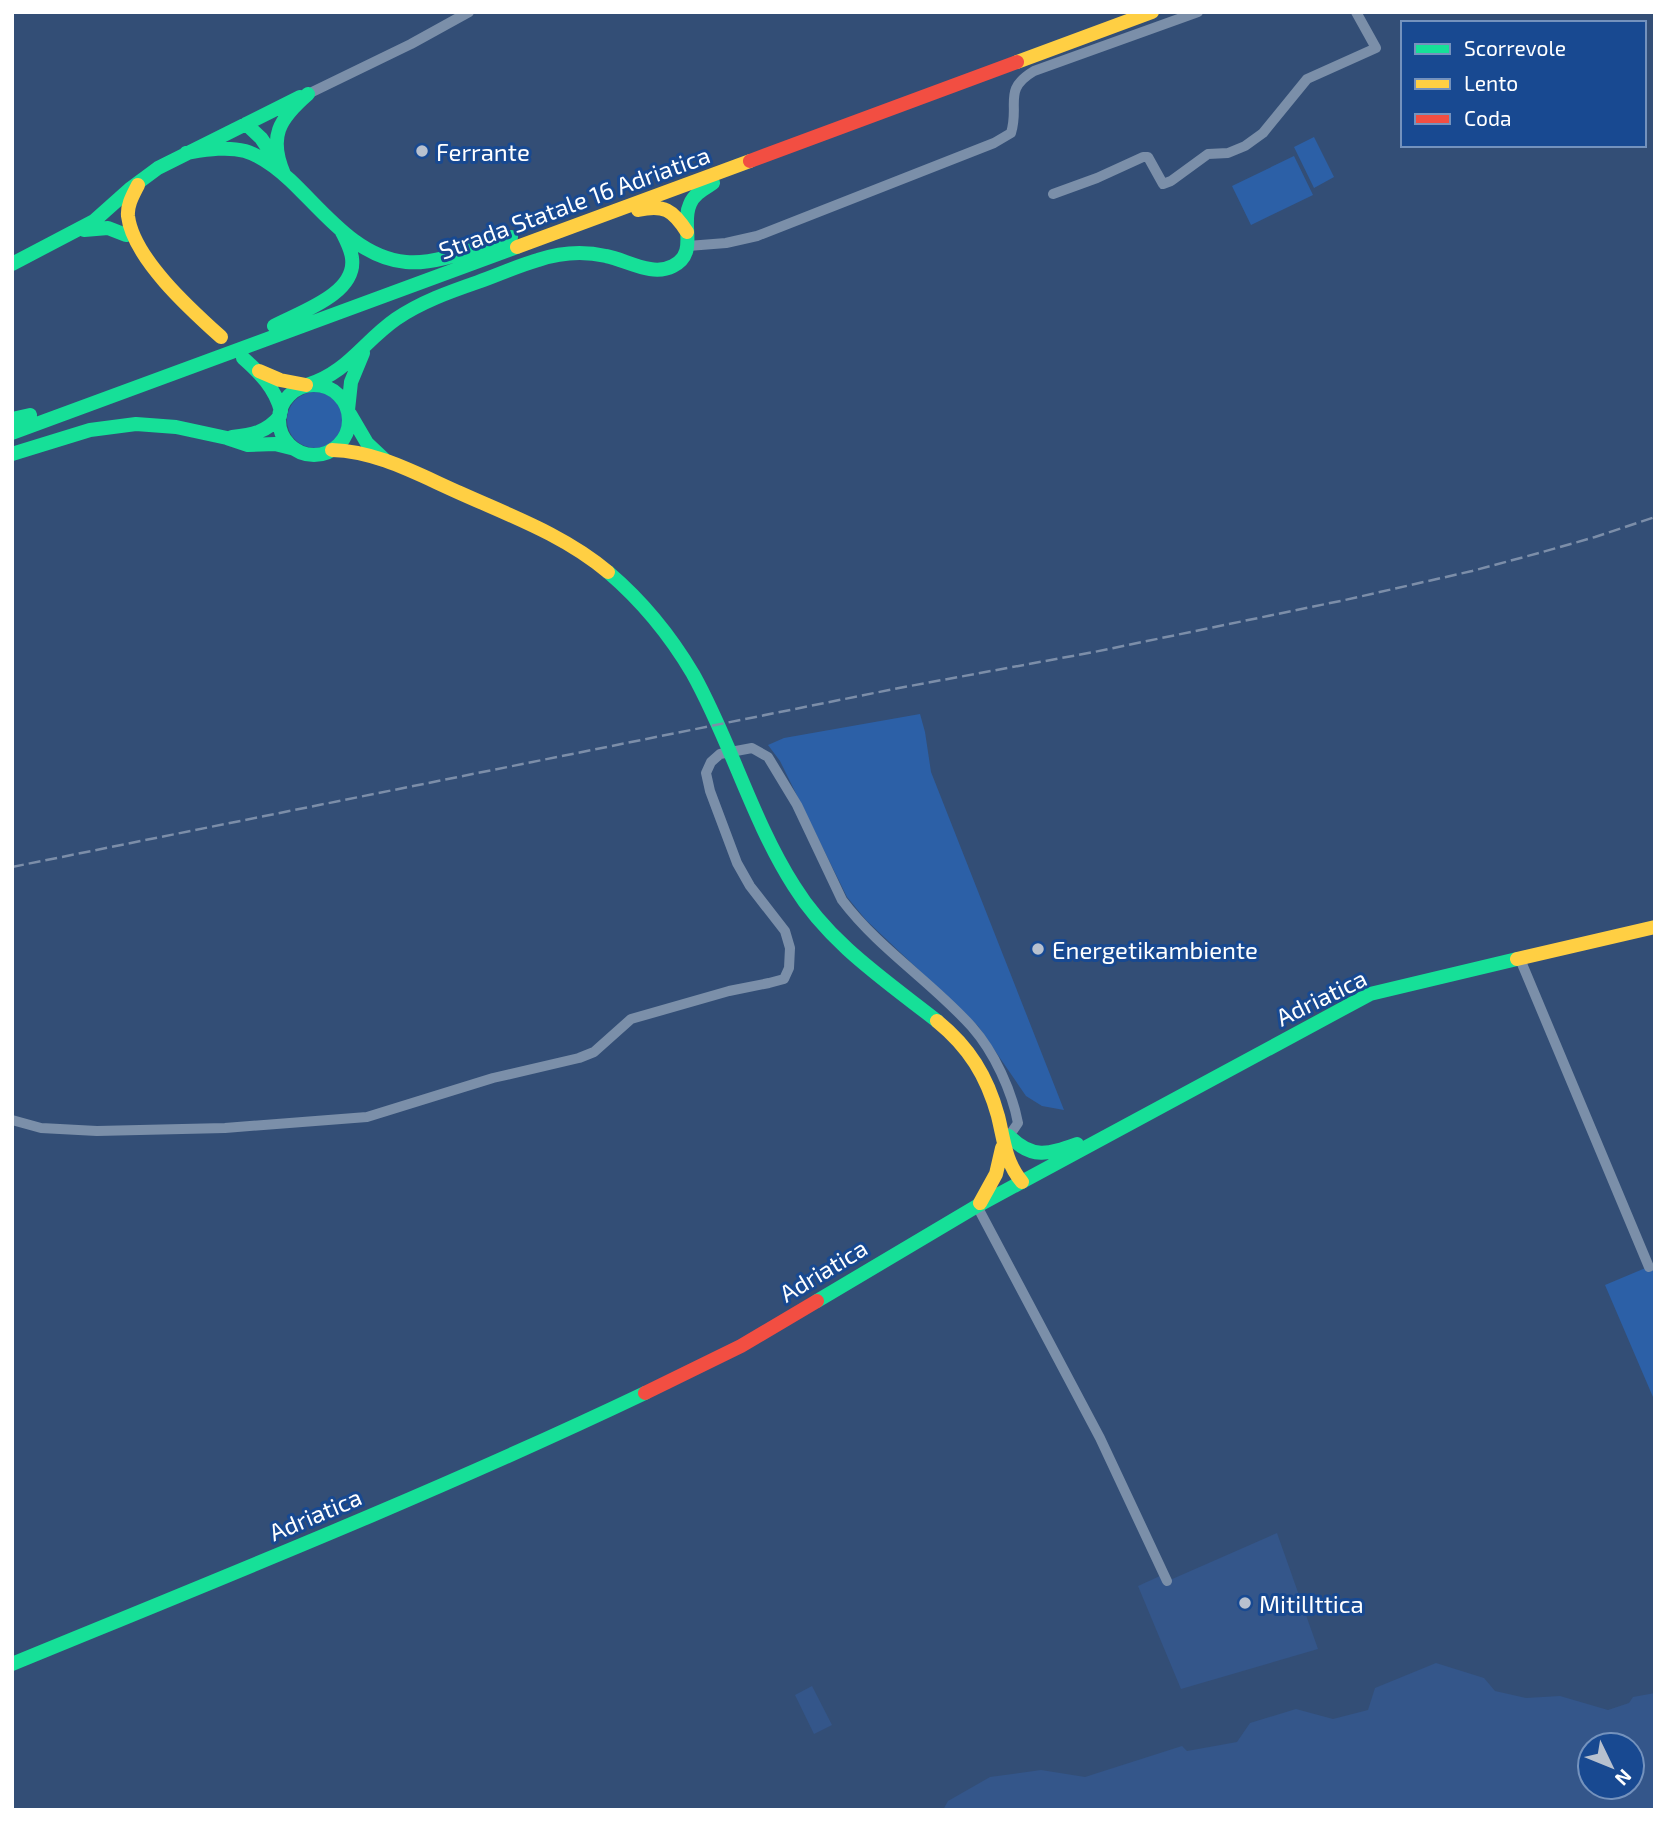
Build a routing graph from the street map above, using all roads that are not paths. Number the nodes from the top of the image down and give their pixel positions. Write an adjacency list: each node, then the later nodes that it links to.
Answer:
1 (469, 12): 6 (street)
2 (1121, 12): 18 (main road, Strada Statale 16 Adriatica)
3 (1152, 12): 8 (main road, Strada Statale 16 Adriatica)
4 (1198, 12): 20 (street)
5 (1356, 12): 13 (street)
6 (308, 94): 7 (main road); 11 (main road)
7 (246, 124): 9 (main road); 10 (main road); 11 (main road)
8 (782, 149): 19 (main road, Strada Statale 16 Adriatica); 20 (main road)
9 (186, 153): 10 (main road); 12 (main road)
10 (261, 157): 11 (main road)
11 (281, 168): 15 (main road)
12 (143, 178): 14 (main road); 17 (main road)
13 (1052, 194)
14 (113, 205): 16 (main road); 17 (main road)
15 (340, 229): 18 (main road); 22 (main road)
16 (75, 232): 17 (main road); 21 (main road)
17 (130, 232): 23 (main road)
18 (511, 237): 22 (main road, Strada Statale 16 Adriatica)
19 (541, 238): 20 (main road); 25 (main road, Strada Statale 16 Adriatica)
20 (688, 239): 24 (main road)
21 (12, 264)
22 (274, 326): 25 (main road, Strada Statale 16 Adriatica)
23 (220, 337)
24 (370, 340): 29 (main road); 30 (main road)
25 (248, 341): 26 (main road, Strada Statale 16 Adriatica)
26 (211, 355): 32 (main road, Strada Statale 16 Adriatica); 33 (main road, Strada Statale 16 Adriatica)
27 (243, 358): 28 (main road)
28 (256, 370): 29 (main road); 31 (main road)
29 (307, 386): 30 (main road); 31 (main road)
30 (348, 410): 36 (main road); 38 (main road)
31 (280, 413): 34 (main road); 35 (main road)
32 (12, 421)
33 (12, 433)
34 (227, 438): 35 (main road); 37 (main road)
35 (295, 449): 36 (main road)
36 (332, 450): 38 (main road)
37 (12, 454)
38 (394, 465): 42 (main road)
39 (1655, 926): 40 (main road, Adriatica)
40 (1520, 958): 44 (main road, Adriatica); 48 (street)
41 (1014, 1103): 42 (street); 43 (street); 45 (street)
42 (998, 1119): 45 (main road)
43 (12, 1120)
44 (1123, 1127): 45 (main road); 46 (main road, Adriatica)
45 (1006, 1140): 46 (main road); 47 (main road)
46 (1023, 1182): 47 (main road, Adriatica)
47 (978, 1206): 49 (street); 50 (main road, Adriatica)
48 (1649, 1267)
49 (1167, 1581)
50 (12, 1664)

